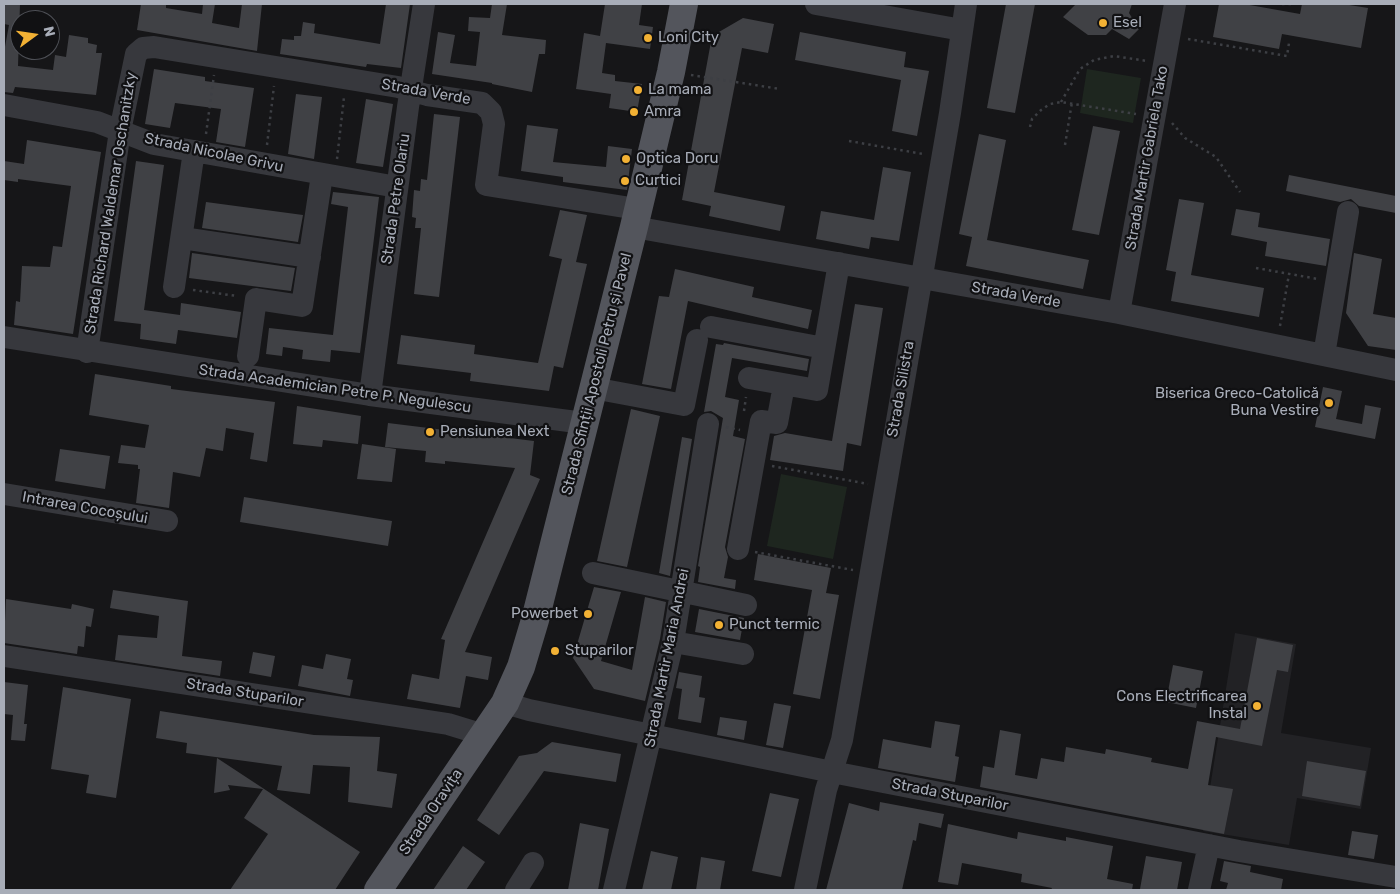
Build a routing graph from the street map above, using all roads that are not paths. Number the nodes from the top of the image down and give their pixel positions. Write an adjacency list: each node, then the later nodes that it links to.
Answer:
1 (424, 4): 8 (street, Strada Petre Olariu)
2 (684, 4): 15 (main road, Strada Sfinții Apostoli Petru și Pavel)
3 (816, 4): 6 (street)
4 (966, 4): 6 (street, Strada Silistra)
5 (1175, 4): 21 (street, Strada Martir Gabriela Tako)
6 (962, 30): 19 (street, Strada Silistra)
7 (136, 54): 8 (street, Strada Verde); 10 (street, Strada Richard Waldemar Oschanitzky)
8 (410, 90): 13 (street, Strada Petre Olariu); 15 (street, Strada Verde)
9 (4, 105): 10 (street, Strada Nicolae Grivu)
10 (120, 131): 11 (street, Strada Nicolae Grivu); 24 (street, Strada Richard Waldemar Oschanitzky)
11 (199, 152): 12 (street, Strada Nicolae Grivu); 16 (street)
12 (328, 176): 13 (street, Strada Nicolae Grivu); 17 (street)
13 (397, 187): 31 (street, Strada Petre Olariu)
14 (1348, 212): 25 (street)
15 (635, 218): 18 (street, Strada Verde); 30 (main road, Strada Sfinții Apostoli Petru și Pavel)
16 (182, 238): 17 (street); 20 (street)
17 (310, 257): 26 (street)
18 (839, 263): 19 (street, Strada Verde); 23 (street)
19 (921, 278): 21 (street, Strada Verde); 46 (street, Strada Silistra)
20 (174, 287)
21 (1119, 313): 25 (street, Strada Verde)
22 (4, 337): 24 (street, Strada Academician Petre P. Negulescu)
23 (824, 348): 29 (street); 30 (street)
24 (87, 352): 31 (street, Strada Academician Petre P. Negulescu)
25 (1324, 355): 27 (street, Strada Verde)
26 (248, 356)
27 (1396, 370)
28 (750, 378): 29 (street)
29 (784, 385): 36 (street)
30 (593, 388): 32 (main road, Strada Sfinții Apostoli Petru și Pavel)
31 (370, 395): 32 (street, Strada Academician Petre P. Negulescu)
32 (584, 423): 43 (main road, Strada Sfinții Apostoli Petru și Pavel)
33 (708, 424): 38 (street, Strada Martir Maria Andrei)
34 (4, 494): 35 (street, Intrarea Cocoșului)
35 (167, 521)
36 (738, 549)
37 (593, 574): 38 (street)
38 (682, 592): 39 (street); 40 (street, Strada Martir Maria Andrei)
39 (746, 605)
40 (674, 642): 41 (street); 45 (street, Strada Martir Maria Andrei)
41 (743, 654)
42 (4, 656): 44 (street, Strada Stuparilor)
43 (505, 703): 44 (main road, Strada Sfinții Apostoli Petru și Pavel); 45 (street, Strada Stuparilor)
44 (484, 735): 50 (main road, Strada Oravița)
45 (653, 735): 46 (street, Strada Stuparilor); 52 (street, Strada Martir Maria Andrei)
46 (832, 772): 47 (street, Strada Stuparilor); 53 (street, Strada Silistra)
47 (1209, 845): 49 (street, Strada Stuparilor); 54 (street)
48 (533, 863): 51 (street)
49 (1396, 877)
50 (378, 890)
51 (516, 890)
52 (614, 890)
53 (805, 890)
54 (1199, 890)

